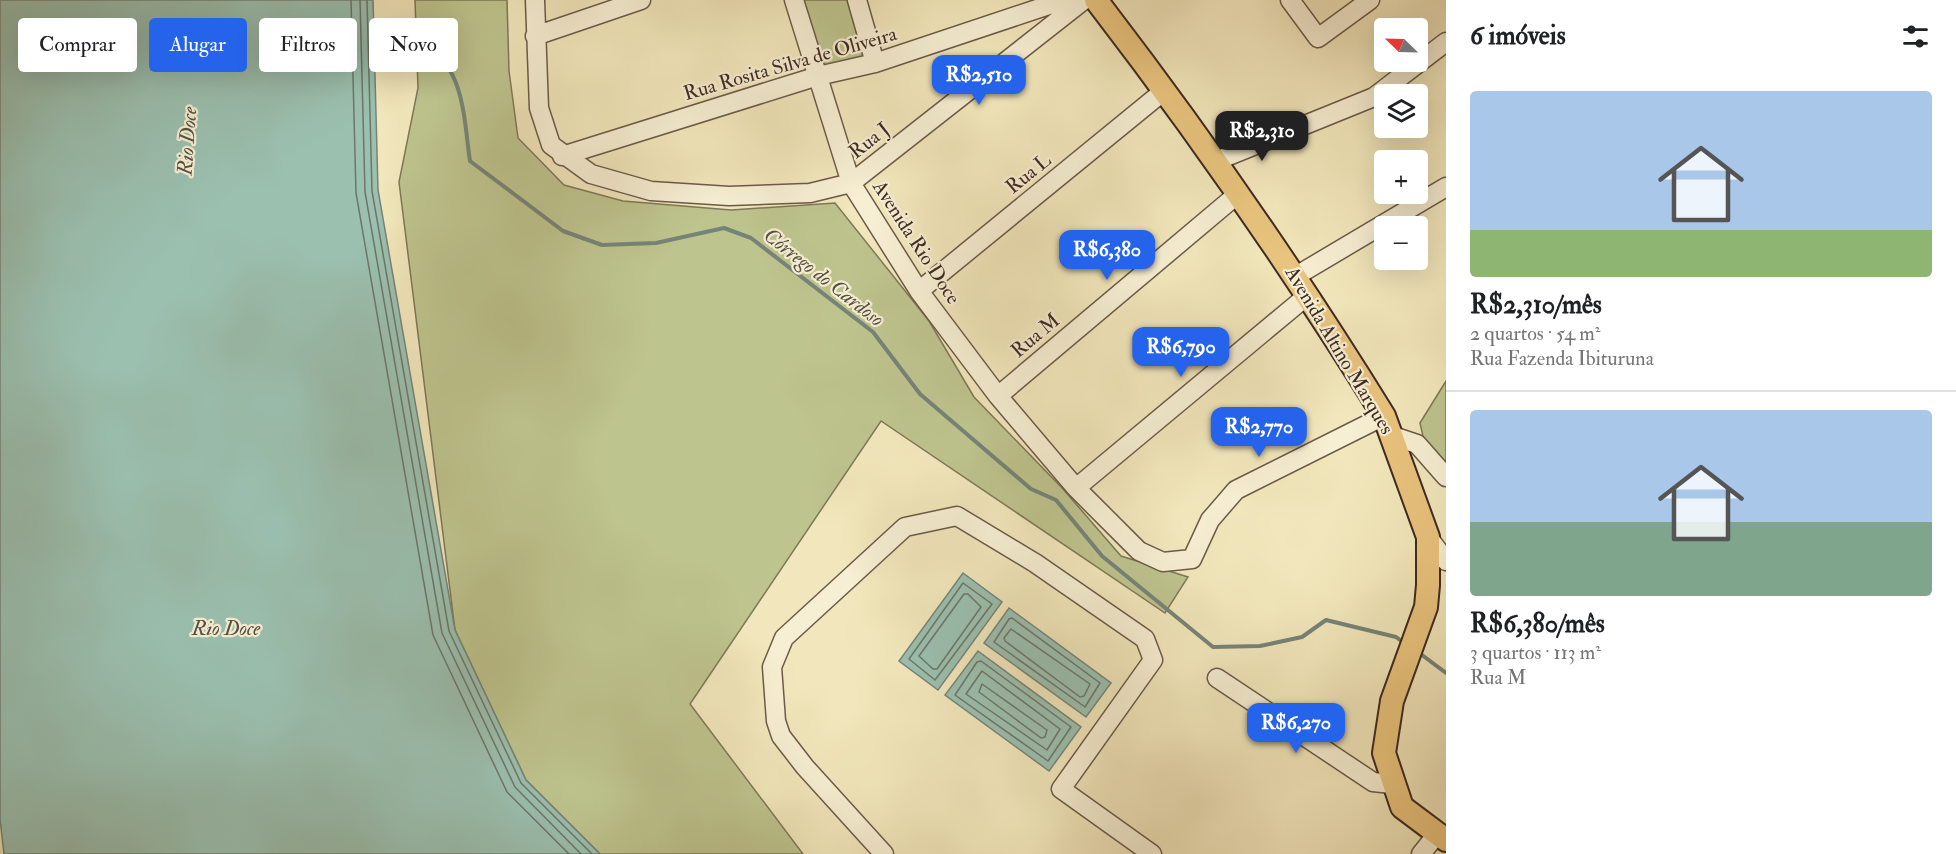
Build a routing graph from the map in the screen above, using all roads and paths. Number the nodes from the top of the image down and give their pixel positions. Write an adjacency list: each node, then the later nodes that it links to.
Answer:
1 (535, 0): 10 (street, Avenida Rio Doce)
2 (641, 0): 10 (street)
3 (794, 0): 13 (street)
4 (857, 0): 12 (street)
5 (1064, 0): 12 (street, Rua Rosita Silva de Oliveira)
6 (1084, 0): 17 (street, Rua J)
7 (1096, 0): 14 (main road, Avenida Altino Marques)
8 (1290, 0): 9 (street)
9 (1370, 0)
10 (535, 36): 15 (street, Avenida Rio Doce)
11 (1446, 42): 16 (street)
12 (875, 63): 13 (street, Rua Rosita Silva de Oliveira)
13 (818, 76): 15 (street, Rua Rosita Silva de Oliveira); 17 (street)
14 (1165, 90): 16 (main road, Avenida Altino Marques); 21 (street, Rua L)
15 (562, 156): 17 (street, Avenida Rio Doce)
16 (1216, 161): 19 (main road, Avenida Altino Marques)
17 (851, 183): 21 (street, Avenida Rio Doce)
18 (1446, 187): 20 (street)
19 (1239, 194): 20 (main road, Avenida Altino Marques); 23 (street, Rua M)
20 (1296, 276): 22 (main road, Avenida Altino Marques)
21 (919, 291): 23 (street, Avenida Rio Doce)
22 (1308, 295): 24 (main road, Avenida Altino Marques); 26 (street)
23 (998, 396): 26 (street, Avenida Rio Doce)
24 (1388, 426): 25 (street); 26 (street, Avenida Rio Doce); 27 (main road, Avenida Altino Marques)
25 (1446, 477)
26 (1076, 488)
27 (1428, 537): 28 (street); 30 (main road, Avenida Altino Marques)
28 (1446, 561)
29 (1217, 678): 30 (street)
30 (1392, 784): 31 (main road, Avenida Altino Marques)
31 (1441, 837): 34 (street)
32 (884, 854): 33 (street)
33 (1152, 854)
34 (1421, 854)

